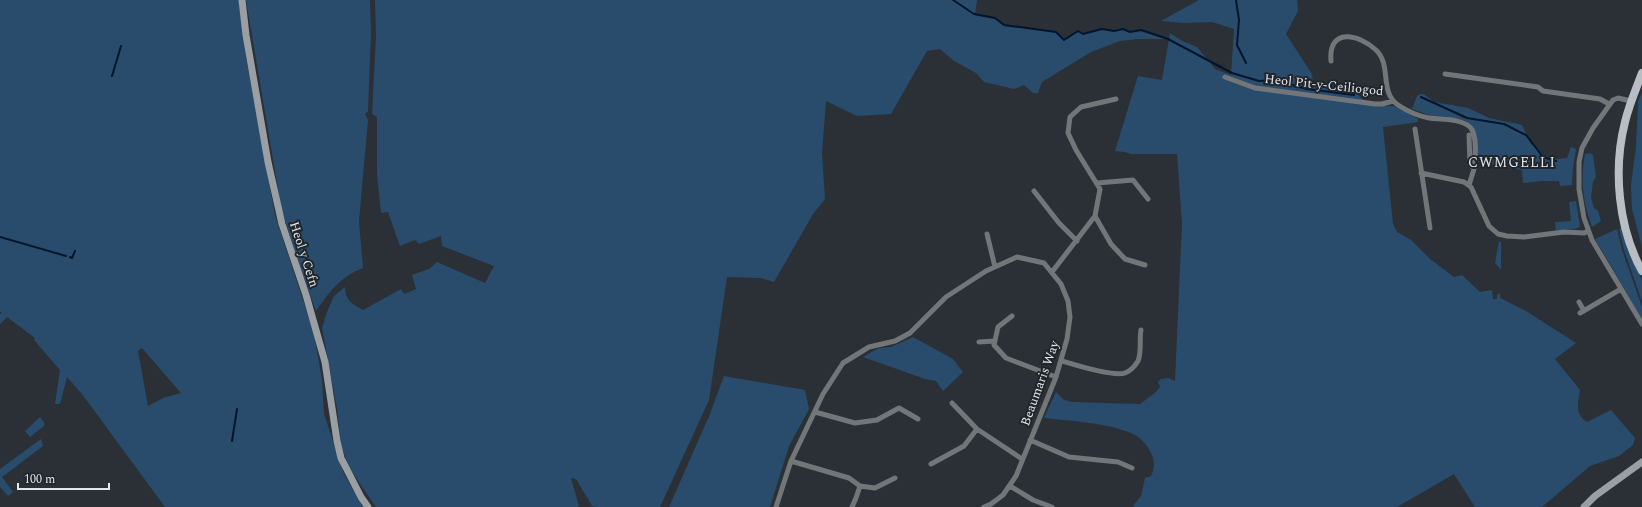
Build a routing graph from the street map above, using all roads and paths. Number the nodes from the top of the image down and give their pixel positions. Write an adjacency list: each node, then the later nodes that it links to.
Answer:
1 (242, 0): 49 (street, Heol y Cefn)
2 (1331, 61): 7 (street)
3 (1642, 73): 8 (main road)
4 (1445, 74): 9 (street)
5 (1225, 77): 7 (street, Heol Pit-y-Ceiliogod)
6 (1116, 99): 14 (street)
7 (1393, 101): 12 (street, Heol Pit-y-Ceiliogod)
8 (1631, 101): 9 (street); 25 (main road)
9 (1610, 104): 20 (street)
10 (1415, 128): 13 (street)
11 (1469, 135): 12 (street)
12 (1474, 169): 15 (street)
13 (1421, 173): 15 (street); 19 (street)
14 (1097, 183): 17 (street); 18 (street)
15 (1469, 185): 20 (street)
16 (1034, 191): 22 (street)
17 (1148, 199)
18 (1095, 216): 22 (street); 23 (street)
19 (1430, 228)
20 (1588, 231): 27 (street)
21 (987, 234): 24 (street)
22 (1077, 241): 26 (street)
23 (1145, 265)
24 (995, 267): 26 (street, Beaumaris Way); 37 (street, Beaumaris Way)
25 (1642, 271)
26 (1052, 272): 34 (street, Beaumaris Way)
27 (1621, 289): 28 (street); 30 (street)
28 (1579, 302)
29 (1012, 316): 32 (street)
30 (1642, 324)
31 (1141, 330): 34 (street)
32 (995, 341): 33 (street); 35 (street)
33 (979, 342)
34 (1062, 361): 35 (street, Beaumaris Way)
35 (1056, 377): 40 (street, Beaumaris Way)
36 (952, 403): 39 (street)
37 (815, 412): 38 (street); 42 (street)
38 (918, 419)
39 (977, 429): 41 (street); 44 (street)
40 (1030, 440): 41 (street, Beaumaris Way); 45 (street)
41 (1022, 459): 48 (street, Beaumaris Way)
42 (791, 461): 47 (street); 50 (street)
43 (1642, 462): 54 (street)
44 (931, 464)
45 (1132, 468)
46 (895, 478): 47 (street)
47 (860, 486): 51 (street)
48 (1010, 486): 52 (street, Beaumaris Way); 53 (street)
49 (368, 507)
50 (776, 507)
51 (852, 507)
52 (984, 507)
53 (1052, 507)
54 (1584, 507)

